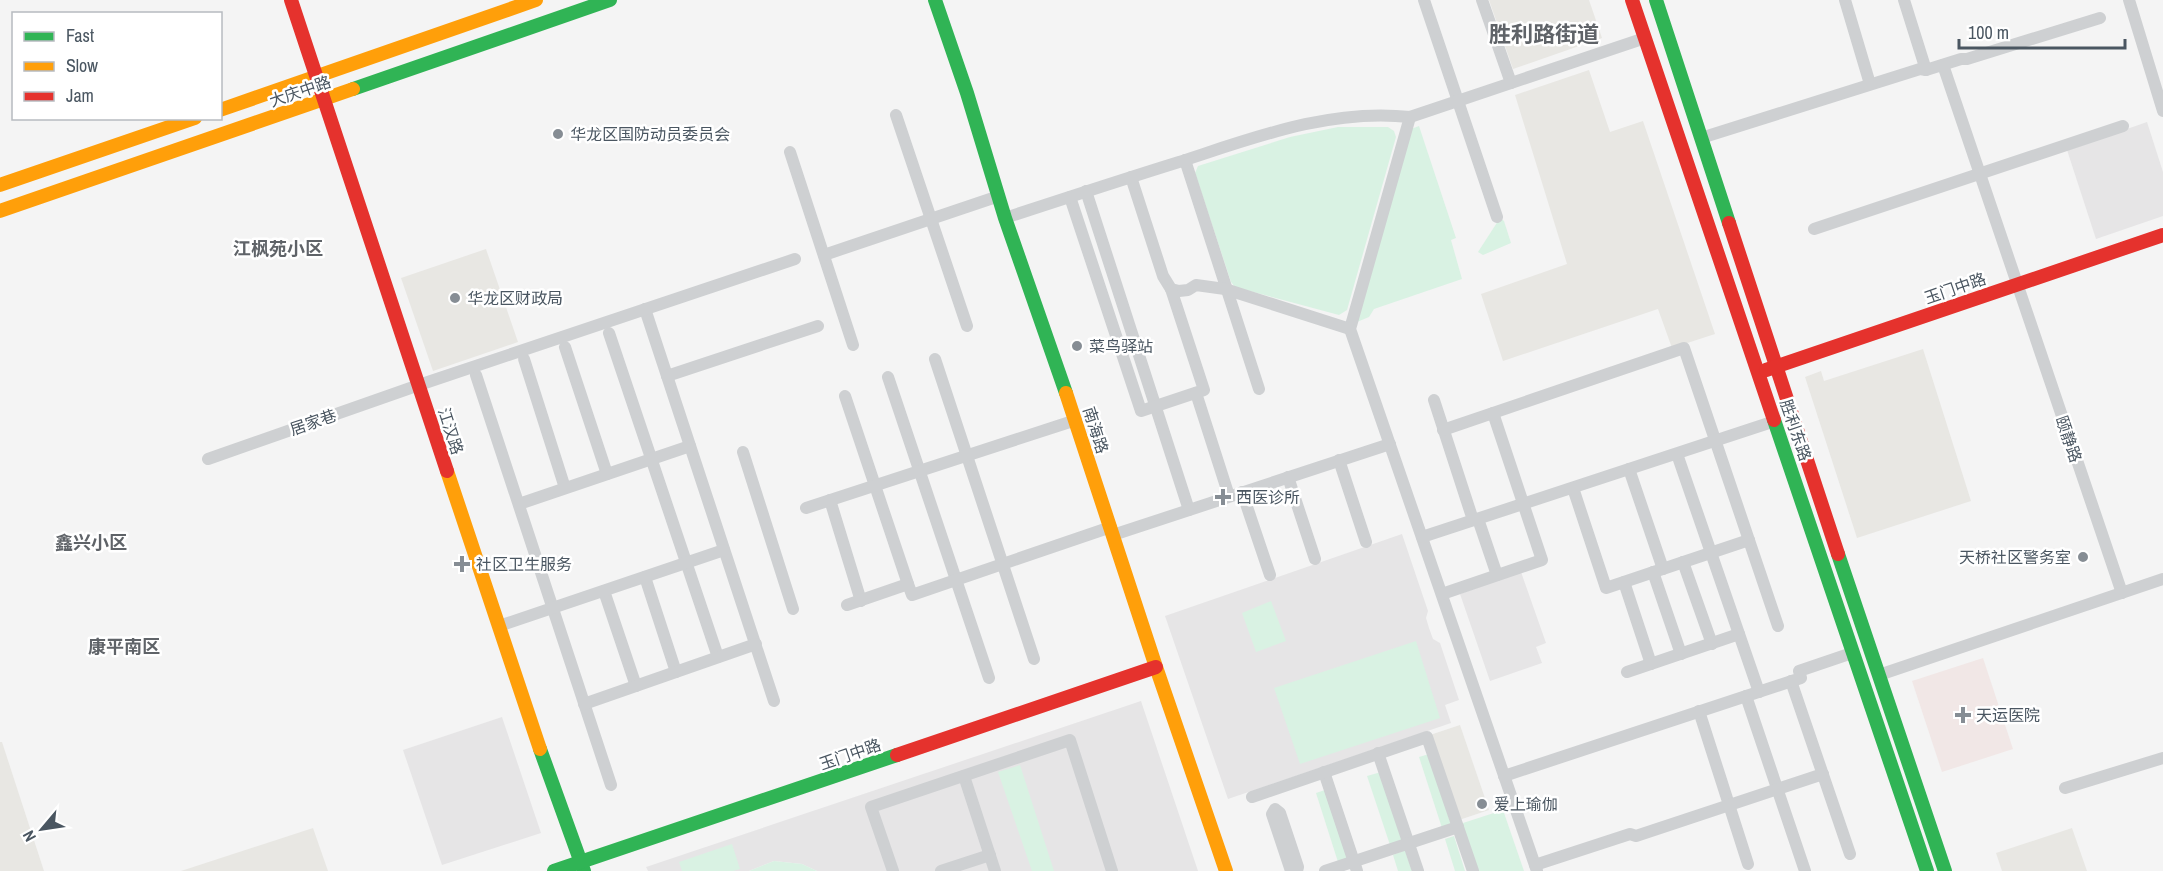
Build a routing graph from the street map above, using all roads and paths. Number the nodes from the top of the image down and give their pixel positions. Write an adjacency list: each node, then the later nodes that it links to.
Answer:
1 (291, 0): 16 (main road, 江汉路)
2 (536, 0): 16 (main road, 大庆中路)
3 (610, 0): 19 (main road, 大庆中路)
4 (935, 0): 34 (main road, 南海路)
5 (1424, 0): 20 (street)
6 (1482, 0): 17 (street)
7 (1632, 0): 13 (main road, 胜利东路)
8 (1656, 0): 27 (main road, 胜利东路)
9 (1845, 0): 18 (street)
10 (1904, 0): 15 (street)
11 (2129, 0): 22 (street)
12 (2100, 18): 14 (street)
13 (1645, 38): 17 (street); 57 (main road, 胜利东路)
14 (1943, 65): 15 (street); 30 (street, 颐静路)
15 (1926, 70): 18 (street)
16 (316, 76): 19 (main road, 江汉路); 21 (main road, 大庆中路)
17 (1511, 83): 20 (street)
18 (1870, 84): 27 (street)
19 (324, 100): 36 (main road, 大庆中路); 61 (main road, 江汉路)
20 (1458, 102): 24 (street); 37 (street)
21 (222, 109)
22 (2163, 111)
23 (896, 115): 39 (street)
24 (1410, 117): 29 (street); 50 (street)
25 (189, 120): 32 (main road)
26 (2123, 126): 30 (street)
27 (1701, 138): 56 (main road, 胜利东路)
28 (790, 152): 42 (street)
29 (1185, 160): 31 (street); 46 (street)
30 (1980, 176): 40 (street); 44 (street, 颐静路)
31 (1131, 177): 33 (street); 45 (street)
32 (0, 185)
33 (1086, 191): 35 (street); 66 (street)
34 (999, 196): 38 (main road, 南海路); 39 (street)
35 (1070, 197): 38 (street); 66 (street)
36 (0, 212)
37 (1497, 217)
38 (1005, 218): 68 (main road, 南海路)
39 (931, 219): 42 (street); 49 (street)
40 (1814, 230)
41 (2163, 236): 44 (main road, 玉门中路)
42 (824, 255): 52 (street)
43 (795, 259): 47 (street, 居家巷)
44 (2017, 285): 56 (main road, 玉门中路); 114 (street, 颐静路)
45 (1171, 289): 46 (street); 63 (street)
46 (1225, 290): 50 (street); 62 (street)
47 (645, 309): 59 (street); 61 (street, 居家巷)
48 (819, 326): 59 (street)
49 (967, 326)
50 (1350, 329): 72 (street)
51 (609, 333): 78 (street)
52 (853, 345)
53 (566, 347): 82 (street)
54 (524, 359): 85 (street)
55 (935, 359): 76 (street)
56 (1776, 366): 57 (main road, 玉门中路); 133 (main road, 胜利东路)
57 (1759, 373): 69 (main road, 胜利东路)
58 (476, 375): 90 (street)
59 (667, 376): 73 (street)
60 (888, 377): 81 (street)
61 (419, 385): 77 (street, 居家巷); 120 (main road, 江汉路)
62 (1259, 389)
63 (1196, 393): 66 (street); 88 (street)
64 (845, 396): 84 (street)
65 (1434, 400): 70 (street)
66 (1155, 406): 93 (street)
67 (1493, 413): 70 (street); 71 (street); 91 (street)
68 (1076, 420): 76 (street); 95 (main road, 南海路)
69 (1775, 421): 71 (street); 125 (main road, 胜利东路)
70 (1443, 430): 94 (street)
71 (1715, 441): 75 (street); 97 (street)
72 (1390, 444): 79 (street); 96 (street)
73 (690, 446): 78 (street); 99 (street)
74 (743, 452): 119 (street)
75 (1677, 454): 80 (street); 100 (street)
76 (968, 455): 81 (street); 103 (street)
77 (208, 459)
78 (651, 459): 82 (street); 104 (street)
79 (1339, 460): 83 (street); 98 (street)
80 (1629, 469): 86 (street); 105 (street)
81 (920, 470): 84 (street); 109 (street)
82 (607, 474): 85 (street)
83 (1288, 477): 87 (street); 101 (street)
84 (875, 485): 89 (street); 112 (street)
85 (565, 488): 90 (street)
86 (1573, 488): 91 (street); 111 (street)
87 (1242, 492): 88 (street); 106 (street)
88 (1229, 496): 93 (street)
89 (830, 500): 92 (street); 116 (street)
90 (519, 504): 118 (street)
91 (1524, 504): 94 (street); 107 (street)
92 (806, 508)
93 (1189, 510): 95 (street)
94 (1476, 520): 96 (street); 107 (street)
95 (1112, 531): 103 (street); 130 (main road, 南海路)
96 (1422, 537): 115 (street)
97 (1749, 540): 100 (street); 121 (street)
98 (1366, 542)
99 (724, 550): 104 (street); 123 (street)
100 (1711, 552): 102 (street); 122 (street)
101 (1315, 559)
102 (1683, 562): 105 (street); 124 (street)
103 (1003, 563): 109 (street); 128 (street)
104 (686, 564): 108 (street); 127 (street)
105 (1658, 570): 111 (street); 126 (street)
106 (1270, 575)
107 (1497, 575): 115 (street)
108 (645, 577): 113 (street); 131 (street)
109 (956, 579): 112 (street); 134 (street)
110 (2163, 579): 114 (street)
111 (1624, 582): 129 (street)
112 (908, 584): 116 (street)
113 (604, 591): 118 (street); 136 (street)
114 (2122, 593): 133 (street)
115 (1442, 594): 147 (street)
116 (861, 601): 117 (street)
117 (848, 605)
118 (553, 608): 120 (street); 140 (street)
119 (793, 609)
120 (499, 626): 161 (main road, 江汉路)
121 (1778, 626)
122 (1739, 634): 124 (street); 137 (street)
123 (756, 644): 127 (street); 139 (street)
124 (1712, 644): 126 (street)
125 (1852, 653): 135 (street); 175 (main road, 胜利东路)
126 (1681, 654): 129 (street)
127 (718, 657): 131 (street)
128 (1034, 659)
129 (1651, 664): 132 (street)
130 (1156, 667): 161 (main road, 玉门中路); 168 (main road, 南海路)
131 (676, 672): 136 (street)
132 (1627, 672)
133 (1879, 675): 176 (main road, 胜利东路)
134 (989, 678)
135 (1791, 681): 137 (street); 145 (street)
136 (636, 686): 140 (street)
137 (1759, 692): 138 (street)
138 (1746, 696): 141 (street); 150 (street)
139 (774, 701)
140 (584, 704): 148 (street)
141 (1699, 711): 147 (street); 153 (street)
142 (1378, 753): 144 (street); 155 (street); 156 (street)
143 (2163, 758): 149 (street)
144 (1324, 772): 151 (street); 160 (street)
145 (1823, 774): 150 (street); 157 (street)
146 (964, 776): 158 (street); 164 (street); 167 (street)
147 (1504, 776): 162 (street)
148 (611, 785)
149 (2065, 788)
150 (1778, 790): 153 (street); 174 (street)
151 (1269, 791): 152 (street); 154 (street)
152 (1252, 797)
153 (1730, 805): 159 (street); 162 (street)
154 (1275, 809): 169 (street); 170 (street)
155 (1458, 827): 156 (street); 173 (street)
156 (1408, 844): 160 (street); 172 (street)
157 (1850, 854)
158 (990, 855): 165 (street); 166 (street)
159 (1748, 864)
160 (1355, 866): 171 (street)
161 (582, 867): 163 (main road, 玉门中路)
162 (1536, 868)
163 (554, 871)
164 (893, 871)
165 (941, 871)
166 (995, 871)
167 (1112, 871)
168 (1226, 871)
169 (1291, 871)
170 (1297, 871)
171 (1325, 871)
172 (1418, 871)
173 (1473, 871)
174 (1805, 871)
175 (1927, 871)
176 (1945, 871)

